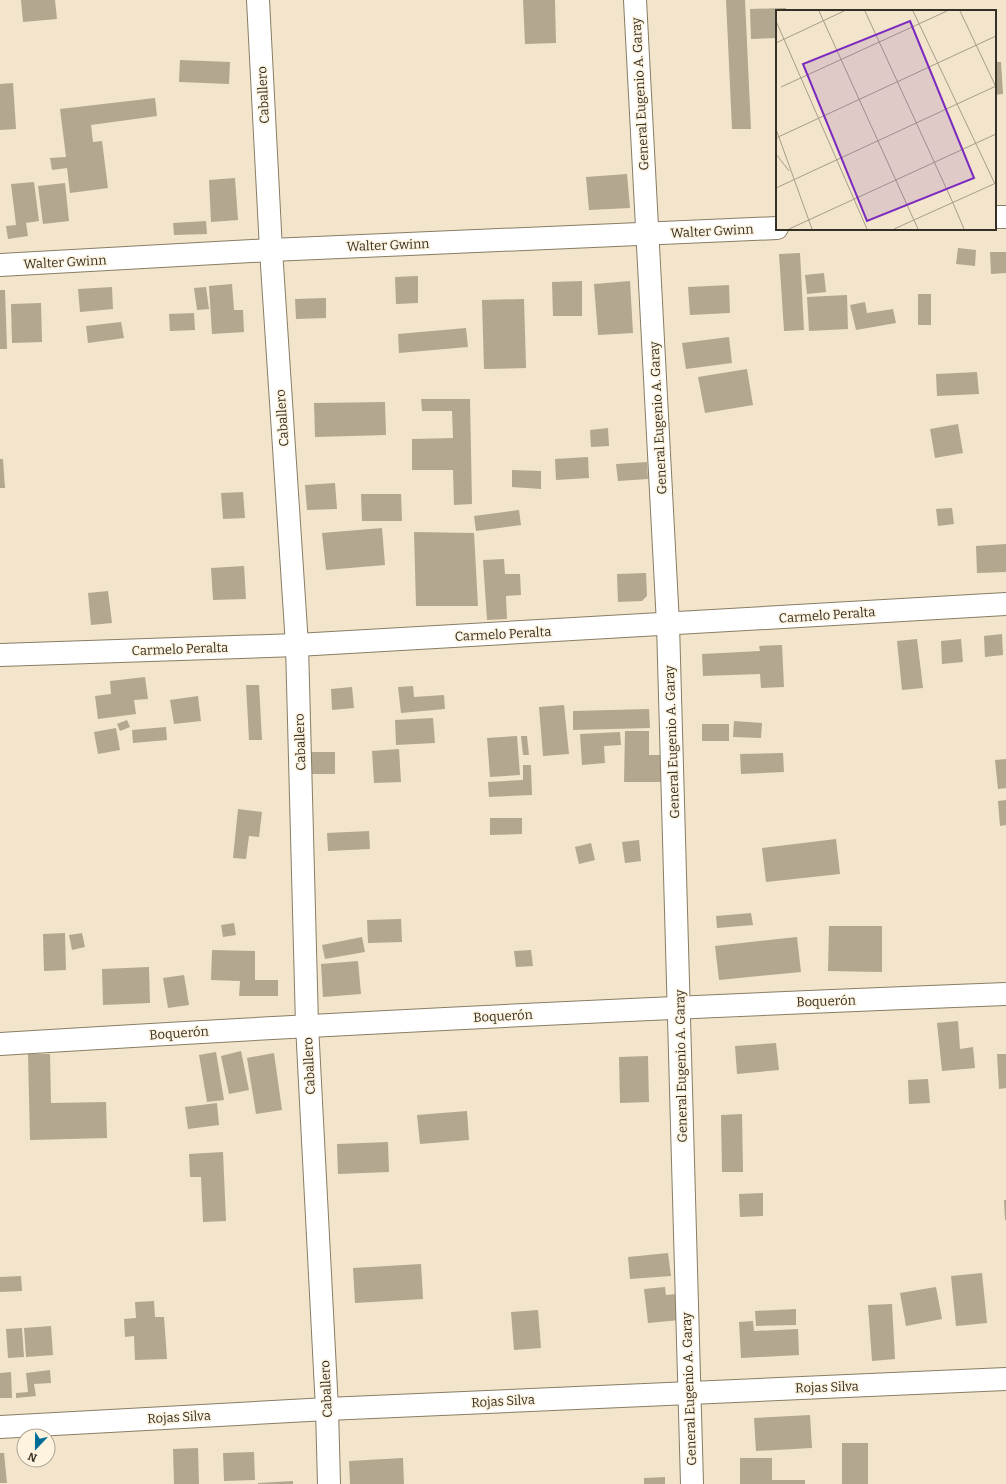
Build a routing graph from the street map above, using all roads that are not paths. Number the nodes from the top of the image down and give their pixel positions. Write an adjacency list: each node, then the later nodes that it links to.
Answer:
1 (258, 0): 7 (street, Caballero)
2 (635, 0): 6 (street, General Eugenio A. Garay)
3 (1006, 217): 4 (street)
4 (996, 218)
5 (776, 228): 6 (street, Walter Gwinn)
6 (648, 234): 7 (street, Walter Gwinn); 10 (street, General Eugenio A. Garay)
7 (271, 250): 8 (street, Walter Gwinn); 11 (street, Caballero)
8 (0, 265)
9 (1006, 604): 10 (street, Carmelo Peralta)
10 (668, 624): 11 (street, Carmelo Peralta); 14 (street, General Eugenio A. Garay)
11 (297, 645): 12 (street, Carmelo Peralta); 15 (street, Caballero)
12 (0, 655)
13 (1006, 994): 14 (street, Boquerón)
14 (680, 1007): 15 (street, Boquerón); 18 (street, General Eugenio A. Garay)
15 (307, 1025): 16 (street, Boquerón); 19 (street, Caballero)
16 (0, 1044)
17 (1006, 1379): 18 (street, Rojas Silva)
18 (688, 1392): 19 (street, Rojas Silva); 22 (street, General Eugenio A. Garay)
19 (327, 1410): 20 (street, Rojas Silva); 21 (street, Caballero)
20 (0, 1427)
21 (329, 1484)
22 (692, 1484)

